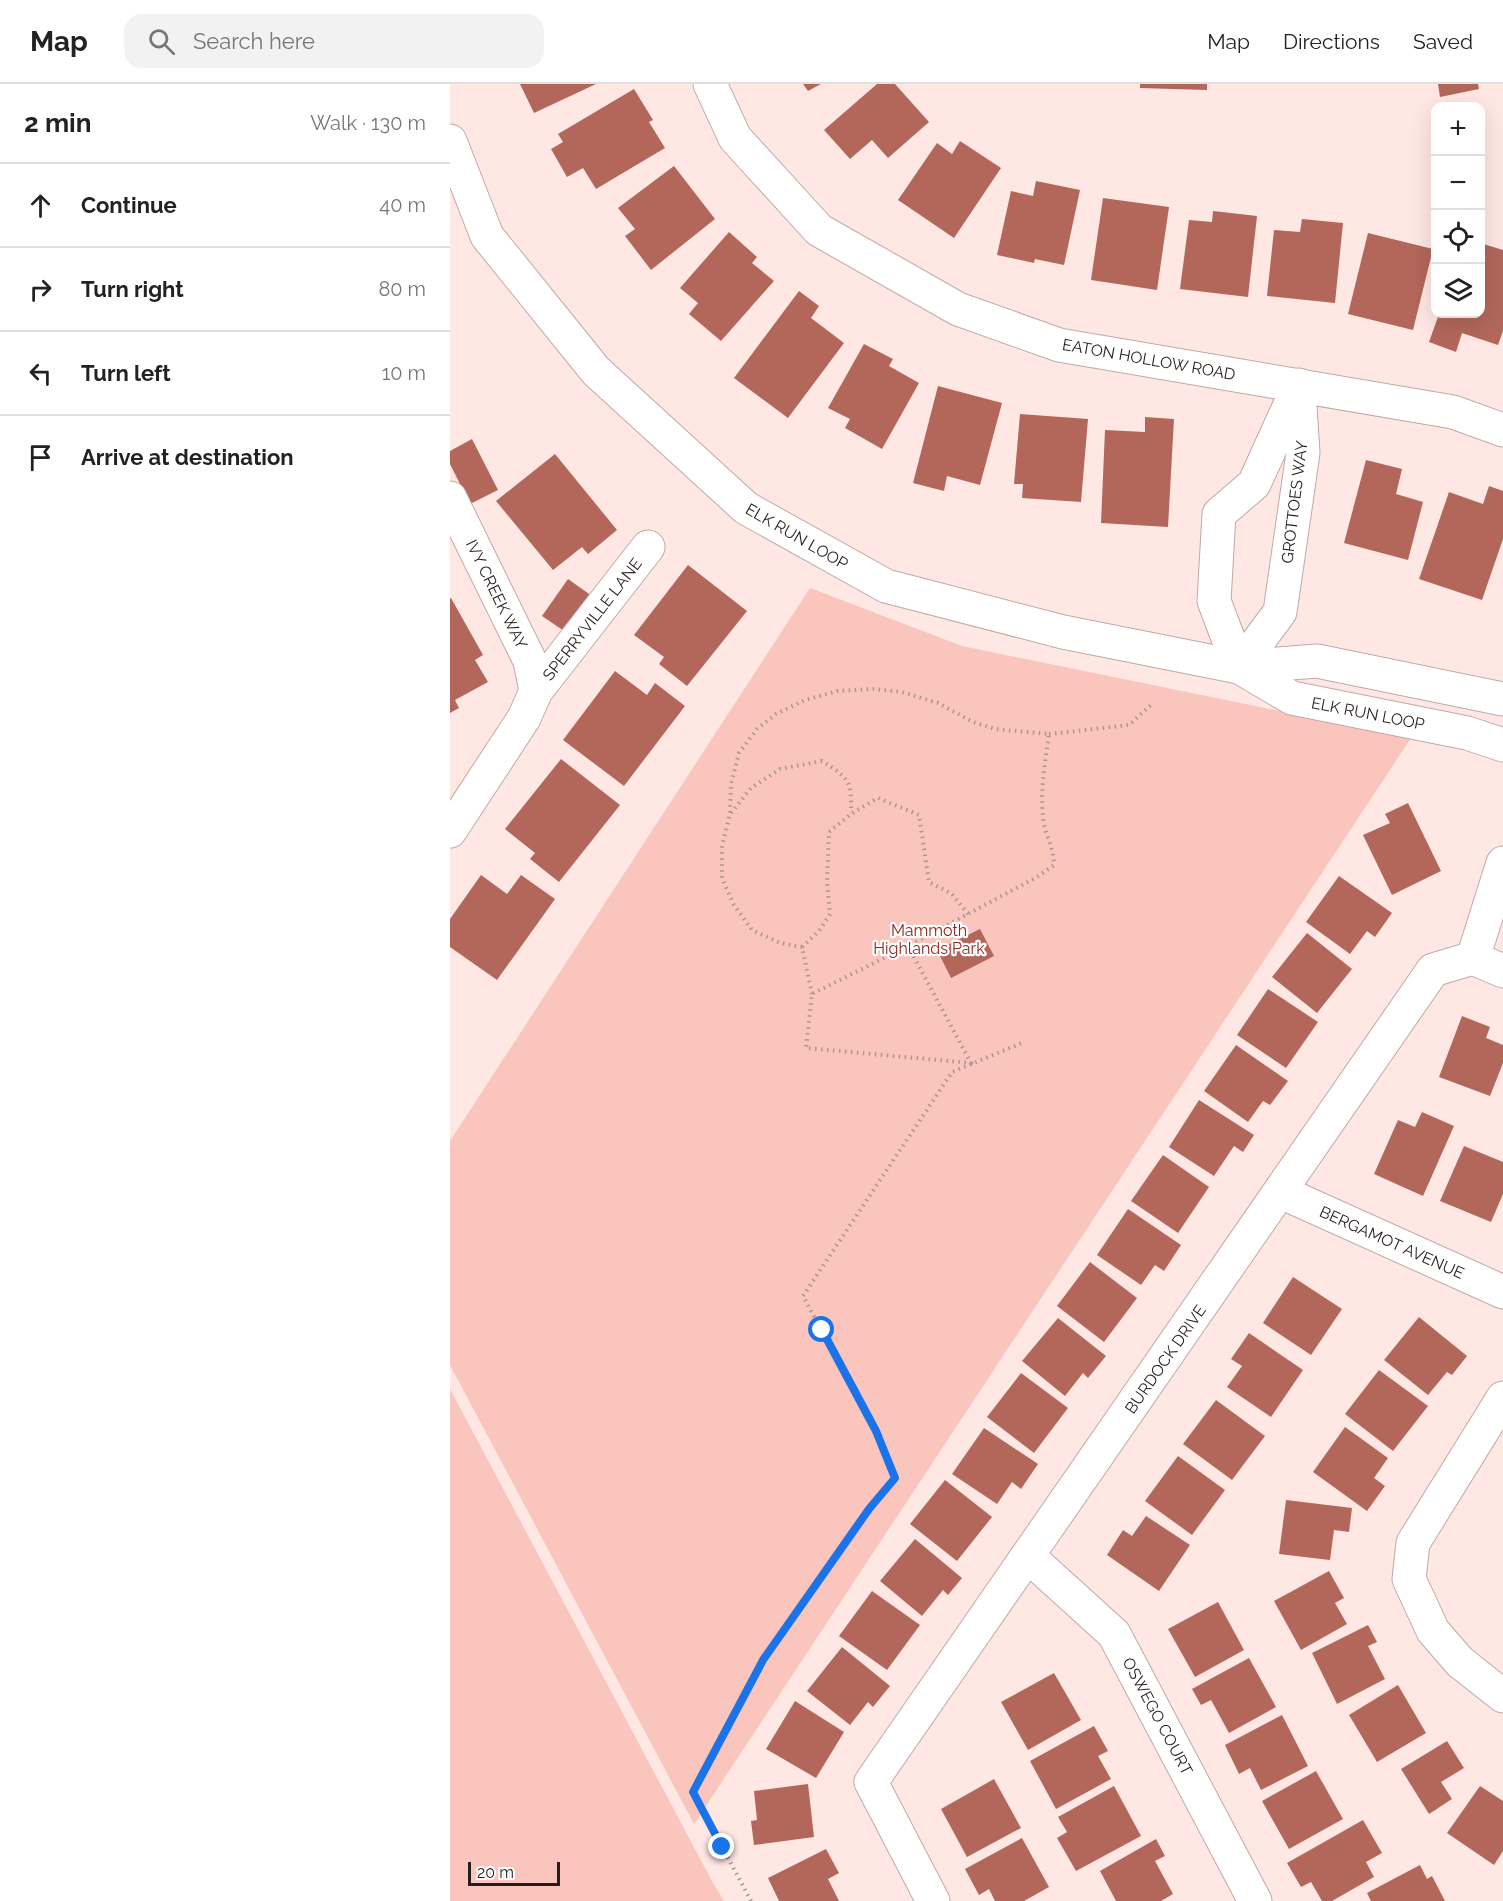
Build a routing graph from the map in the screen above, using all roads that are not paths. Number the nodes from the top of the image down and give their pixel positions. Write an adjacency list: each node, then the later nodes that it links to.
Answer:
1 (710, 84): 3 (street, EATON HOLLOW ROAD)
2 (453, 164): 9 (street, ELK RUN LOOP)
3 (1299, 385): 4 (street, EATON HOLLOW ROAD); 5 (street, GROTTOES WAY); 6 (street, GROTTOES WAY)
4 (1503, 430)
5 (1254, 484): 6 (street); 9 (street, GROTTOES WAY)
6 (1296, 492): 9 (street, GROTTOES WAY)
7 (450, 498): 10 (street, IVY CREEK WAY)
8 (648, 547): 10 (street, SPERRYVILLE LANE)
9 (1239, 667): 11 (street, ELK RUN LOOP); 12 (street, ELK RUN LOOP)
10 (536, 691): 13 (street, SPERRYVILLE LANE)
11 (1503, 699)
12 (1503, 745)
13 (450, 831)
14 (1503, 863): 15 (street)
15 (1473, 958): 16 (street); 17 (street, BURDOCK DRIVE)
16 (1503, 971)
17 (1281, 1192): 18 (street, BERGAMOT AVENUE); 20 (street, BURDOCK DRIVE)
18 (1503, 1292)
19 (1503, 1398): 21 (street)
20 (1028, 1556): 22 (street, BURDOCK DRIVE); 23 (street, OSWEGO COURT)
21 (1503, 1696)
22 (933, 1901)
23 (1255, 1901)

